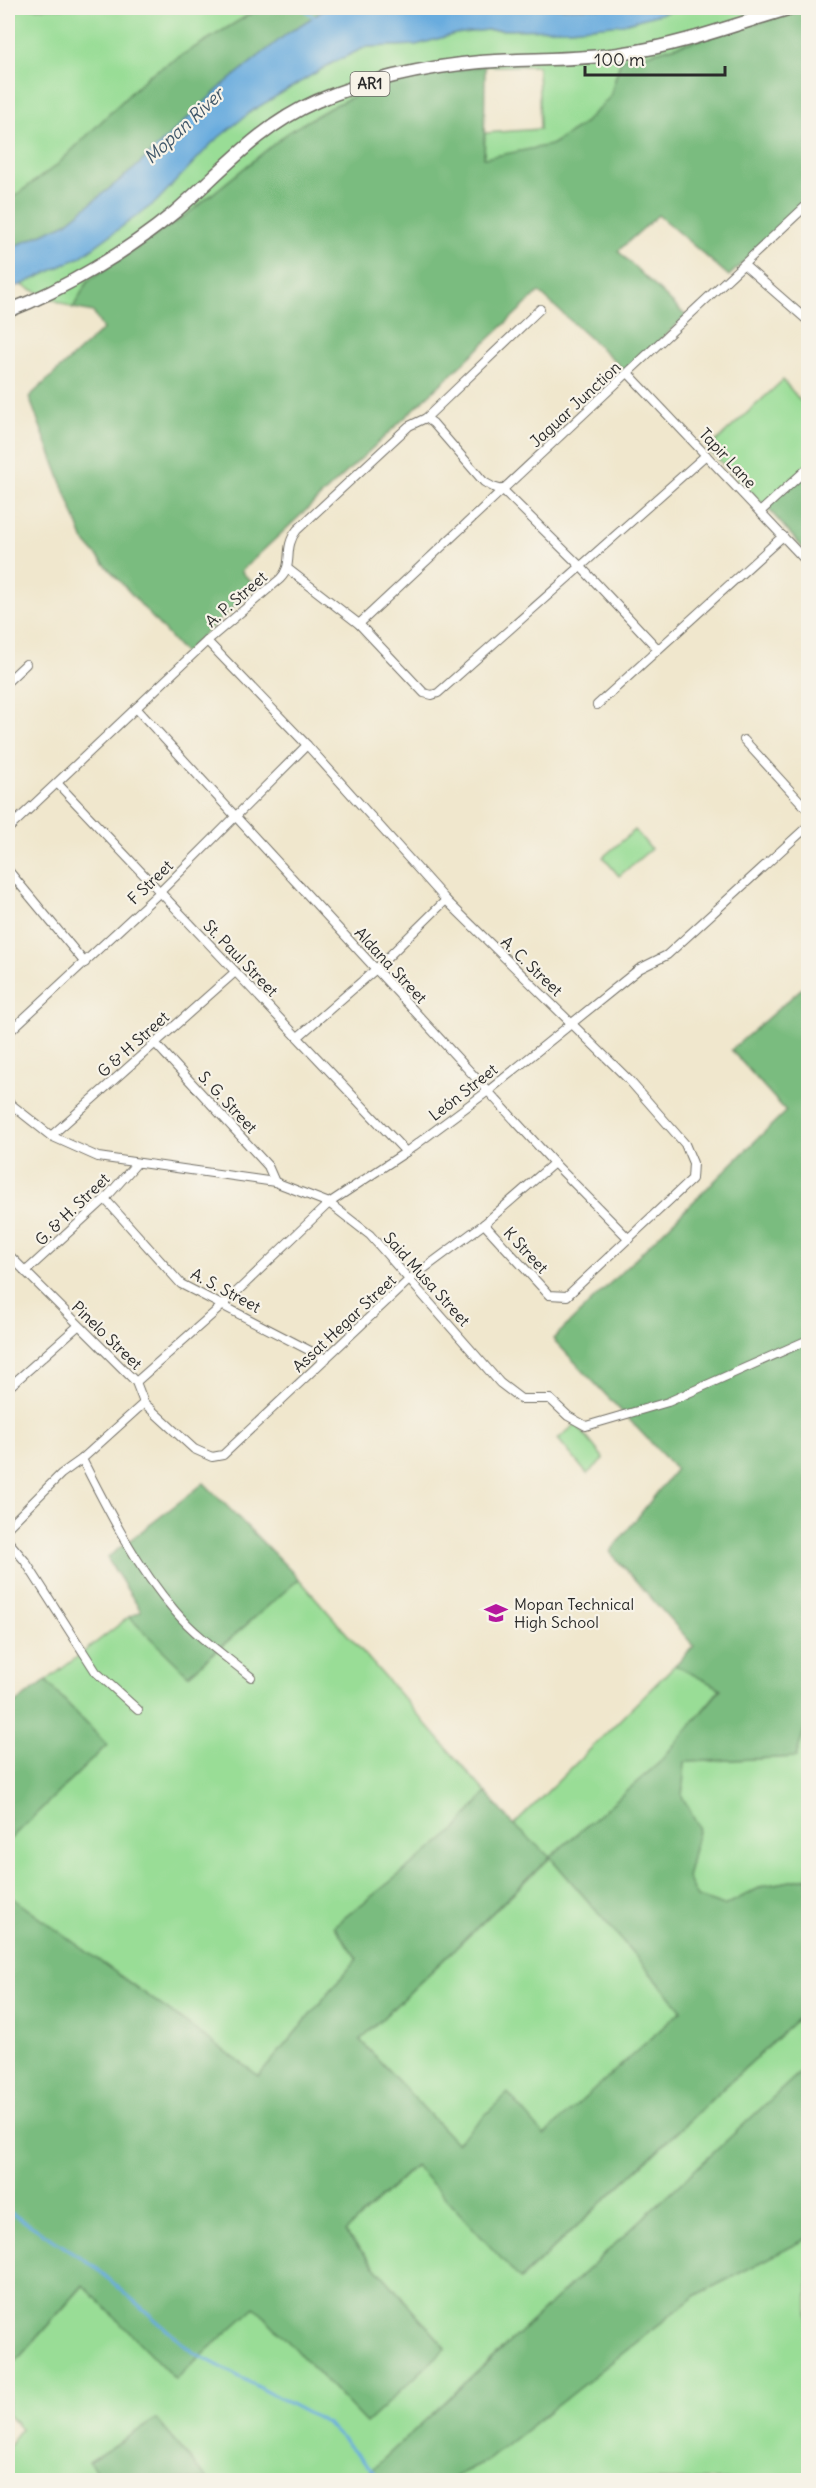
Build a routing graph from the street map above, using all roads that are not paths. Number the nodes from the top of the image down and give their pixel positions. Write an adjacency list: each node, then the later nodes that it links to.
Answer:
1 (791, 8): 5 (highway, AR1)
2 (808, 204): 3 (street, Jaguar Junction)
3 (744, 265): 6 (street); 7 (street, Jaguar Junction)
4 (540, 309): 8 (street, A. P. Street)
5 (8, 311)
6 (808, 321)
7 (628, 373): 9 (street, Tapir Lane); 11 (street, Jaguar Junction)
8 (426, 418): 11 (street); 16 (street, A. P. Street)
9 (706, 454): 12 (street, Tapir Lane); 15 (street)
10 (808, 468): 12 (street)
11 (503, 490): 15 (street); 17 (street, Jaguar Junction)
12 (760, 512): 13 (street, Tapir Lane)
13 (783, 536): 14 (street, Tapir Lane); 19 (street)
14 (808, 563)
15 (580, 566): 17 (street); 19 (street)
16 (288, 568): 17 (street); 18 (street, A. P. Street)
17 (359, 624)
18 (207, 641): 23 (street, A. P. Street); 25 (street, A. C. Street)
19 (657, 648): 22 (street)
20 (26, 664): 21 (street)
21 (8, 681)
22 (597, 705)
23 (136, 708): 26 (street, A. P. Street); 28 (street, Aldana Street)
24 (744, 740): 27 (street)
25 (307, 744): 28 (street, F Street); 33 (street, A. C. Street)
26 (57, 783): 30 (street, A. P. Street); 32 (street, St. Paul Street)
27 (808, 810)
28 (235, 818): 32 (street, F Street); 35 (street, Aldana Street)
29 (808, 826): 38 (street, León Street)
30 (8, 829)
31 (8, 870): 34 (street)
32 (160, 892): 34 (street, F Street); 36 (street, St. Paul Street)
33 (446, 900): 35 (street); 38 (street, A. C. Street)
34 (85, 963): 39 (street, F Street)
35 (376, 969): 41 (street); 43 (street, Aldana Street)
36 (234, 973): 41 (street, St. Paul Street); 42 (street, G & H Street)
37 (8, 1018): 39 (street)
38 (571, 1022): 43 (street, León Street); 55 (street, A. C. Street)
39 (16, 1025): 40 (street, F Street)
40 (8, 1033)
41 (298, 1037): 48 (street, St. Paul Street)
42 (155, 1043): 47 (street, G & H Street); 51 (street, S. G. Street)
43 (488, 1090): 48 (street, León Street); 50 (street, Aldana Street)
44 (8, 1102): 45 (street, Said Musa Street)
45 (16, 1110): 46 (street); 47 (street, Said Musa Street)
46 (8, 1117)
47 (51, 1136): 49 (street, Said Musa Street)
48 (406, 1152): 53 (street, León Street)
49 (137, 1163): 51 (street, Said Musa Street); 52 (street, G. & H. Street)
50 (554, 1163): 54 (street, Assat Hegar Street); 55 (street, Aldana Street)
51 (275, 1182): 53 (street, Said Musa Street)
52 (105, 1199): 57 (street, G. & H. Street); 60 (street, A. S. Street)
53 (329, 1203): 58 (street, Said Musa Street); 60 (street, León Street)
54 (484, 1224): 58 (street, Assat Hegar Street); 59 (street, K Street)
55 (628, 1239): 59 (street, A. C. Street)
56 (8, 1254): 57 (street, Pinelo Street)
57 (25, 1272): 61 (street, Pinelo Street)
58 (410, 1279): 62 (street, Said Musa Street); 63 (street, Assat Hegar Street)
59 (549, 1295)
60 (224, 1305): 63 (street, A. S. Street); 64 (street, León Street)
61 (78, 1326): 64 (street, Pinelo Street); 65 (street)
62 (808, 1340)
63 (326, 1359): 67 (street, Assat Hegar Street)
64 (136, 1382): 66 (street, Pinelo Street)
65 (8, 1388)
66 (144, 1403): 67 (street, Pinelo Street); 68 (street)
67 (212, 1457)
68 (82, 1459): 69 (street); 71 (street)
69 (8, 1527)
70 (8, 1541): 72 (street)
71 (251, 1677)
72 (138, 1710)

